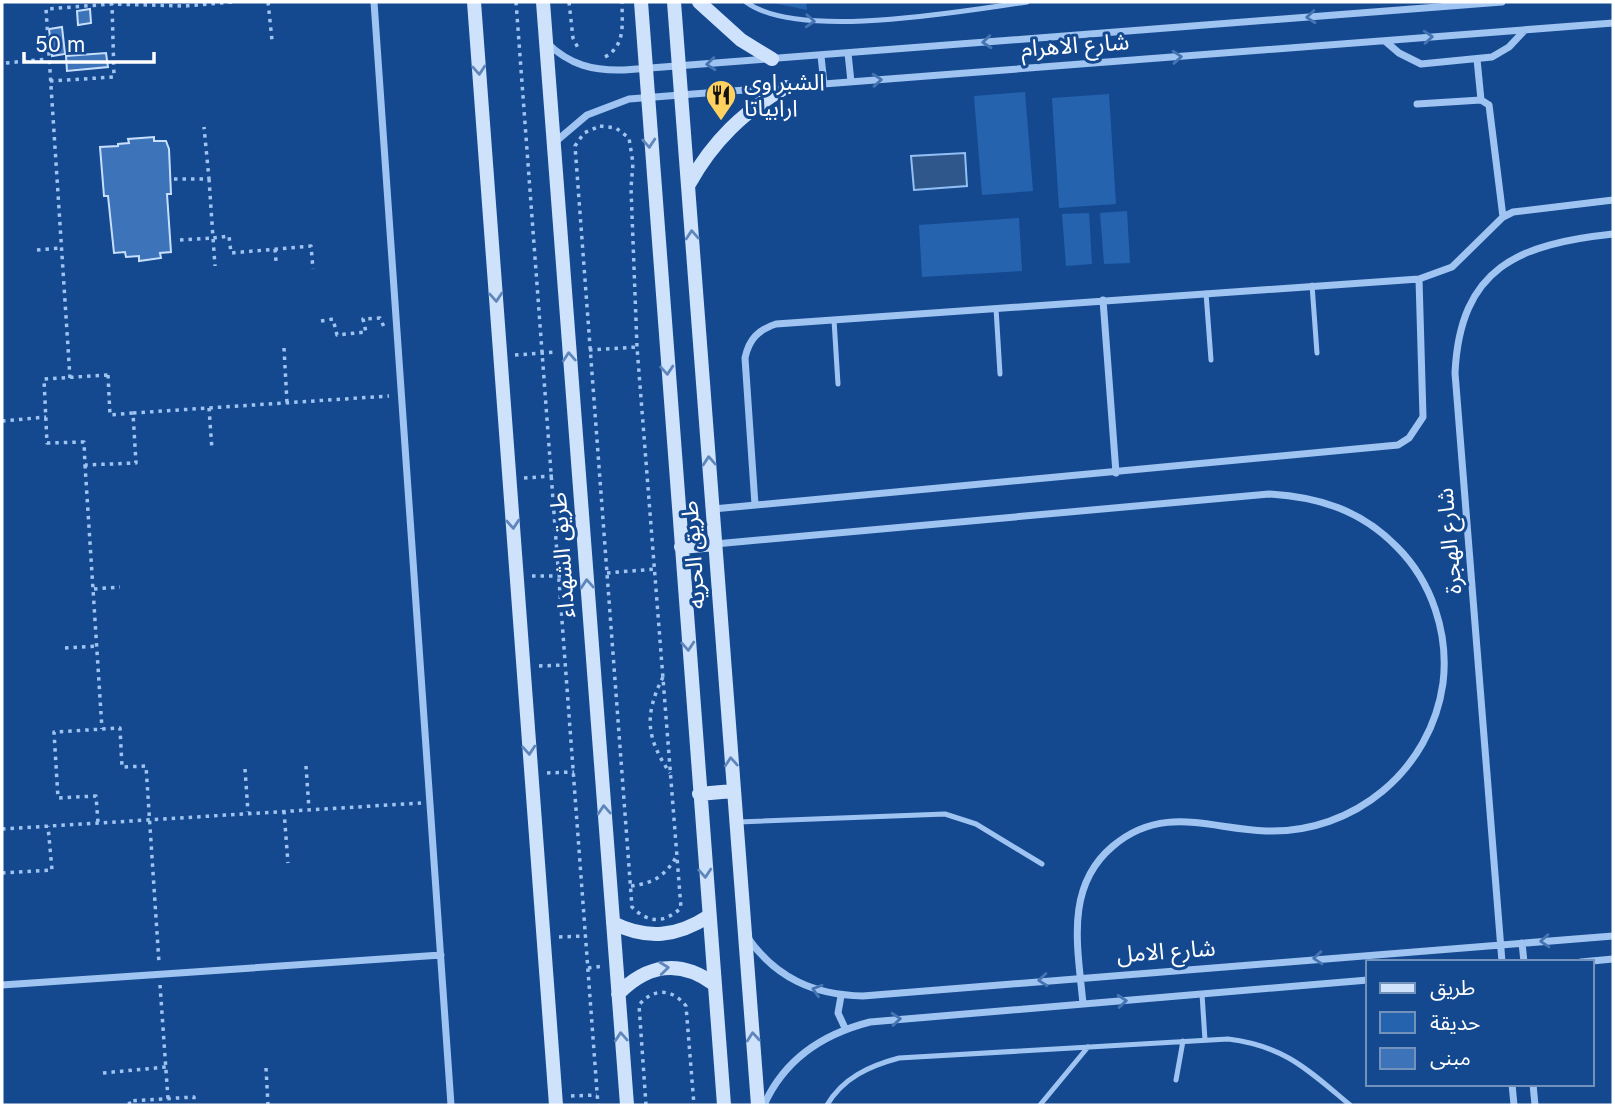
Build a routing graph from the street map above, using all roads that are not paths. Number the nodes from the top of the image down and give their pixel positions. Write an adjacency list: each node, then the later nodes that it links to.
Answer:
1 (374, 2): 57 (street)
2 (474, 2): 78 (street, طريق الشهداء, one-way to 78)
3 (543, 2): 13 (street, طريق الشهداء)
4 (641, 2): 19 (street, طريق الحريه)
5 (674, 2): 18 (street, طريق الحريه)
6 (699, 2): 16 (street)
7 (746, 2): 8 (lane, one-way to 8)
8 (1027, 2)
9 (1502, 2): 14 (street, شارع الاهرام, one-way to 14)
10 (1613, 23): 11 (street, شارع الاهرام)
11 (1525, 30): 12 (street, شارع الاهرام, one-way to 11); 17 (street)
12 (1385, 41): 17 (street); 20 (street, شارع الاهرام, one-way to 12)
13 (546, 42): 19 (street, شارع الاهرام); 27 (street, طريق الشهداء)
14 (848, 53): 15 (street, شارع الاهرام); 20 (street)
15 (821, 56): 16 (street, شارع الاهرام); 21 (street)
16 (772, 59): 18 (street, شارع الاهرام, one-way to 18)
17 (1477, 59): 25 (street)
18 (679, 67): 19 (street, شارع الاهرام); 23 (street, طريق الحريه)
19 (644, 68): 24 (street, طريق الحريه)
20 (851, 82): 21 (street, شارع الاهرام)
21 (824, 84): 22 (street, شارع الاهرام)
22 (786, 87): 23 (street, شارع الاهرام); 28 (street)
23 (681, 95): 24 (street, شارع الاهرام); 28 (street, طريق الحريه)
24 (646, 98): 27 (street, شارع الاهرام); 46 (street, طريق الحريه, one-way to 46)
25 (1481, 100): 26 (street); 30 (street)
26 (1417, 104)
27 (553, 143): 52 (street, طريق الشهداء, one-way to 27)
28 (688, 186): 44 (street, طريق الحريه, one-way to 28)
29 (1613, 200): 30 (street)
30 (1503, 218): 32 (street)
31 (1613, 234): 56 (street, شارع الهجرة)
32 (1419, 279): 33 (street); 42 (street)
33 (1312, 285): 34 (street); 38 (lane)
34 (1206, 293): 35 (street); 39 (lane)
35 (1103, 300): 36 (street); 42 (street)
36 (996, 308): 37 (street); 40 (lane)
37 (834, 320): 41 (lane); 43 (street)
38 (1317, 353)
39 (1211, 360)
40 (1000, 373)
41 (838, 384)
42 (1116, 473): 43 (street)
43 (755, 505): 44 (street)
44 (712, 509): 45 (street, طريق الحريه)
45 (715, 544): 46 (street); 47 (street, طريق الحريه, one-way to 45); 62 (street)
46 (681, 547): 48 (street, طريق الحريه, one-way to 48)
47 (733, 791): 48 (street); 49 (street, طريق الحريه)
48 (699, 794): 51 (street, طريق الحريه, one-way to 51)
49 (736, 822): 50 (lane); 53 (street, طريق الحريه)
50 (1041, 863)
51 (709, 916): 52 (street); 64 (street, طريق الحريه)
52 (613, 923): 66 (street, طريق الشهداء)
53 (744, 933): 68 (street, شارع الامل, one-way to 53); 81 (street, طريق الحريه, one-way to 53)
54 (1613, 936): 55 (street, شارع الامل, one-way to 55)
55 (1522, 943): 56 (street, شارع الامل); 60 (street)
56 (1501, 944): 59 (street, شارع الهجرة); 62 (street, شارع الامل, one-way to 62)
57 (440, 955): 65 (street); 77 (street)
58 (1613, 959): 61 (street)
59 (1502, 960)
60 (1524, 960)
61 (1594, 961)
62 (1081, 977): 68 (street, شارع الامل, one-way to 68); 69 (street)
63 (1366, 980): 67 (street, شارع الامل)
64 (714, 984): 66 (street, one-way to 64); 80 (street, طريق الحريه)
65 (2, 985)
66 (618, 994): 79 (street, طريق الشهداء, one-way to 66)
67 (1202, 994): 69 (street, شارع الامل, one-way to 67); 71 (lane)
68 (841, 996): 70 (street)
69 (1083, 1004): 70 (street, شارع الامل, one-way to 69)
70 (845, 1028): 82 (street, شارع الامل)
71 (1205, 1040): 72 (lane); 85 (lane)
72 (1183, 1041): 73 (lane); 74 (lane)
73 (1088, 1047): 83 (lane); 84 (lane)
74 (1176, 1080)
75 (1512, 1086): 86 (street)
76 (1533, 1086): 87 (street)
77 (451, 1105)
78 (556, 1105)
79 (626, 1105)
80 (724, 1105)
81 (758, 1105)
82 (764, 1105)
83 (827, 1105)
84 (1040, 1105)
85 (1350, 1105)
86 (1514, 1105)
87 (1535, 1105)

